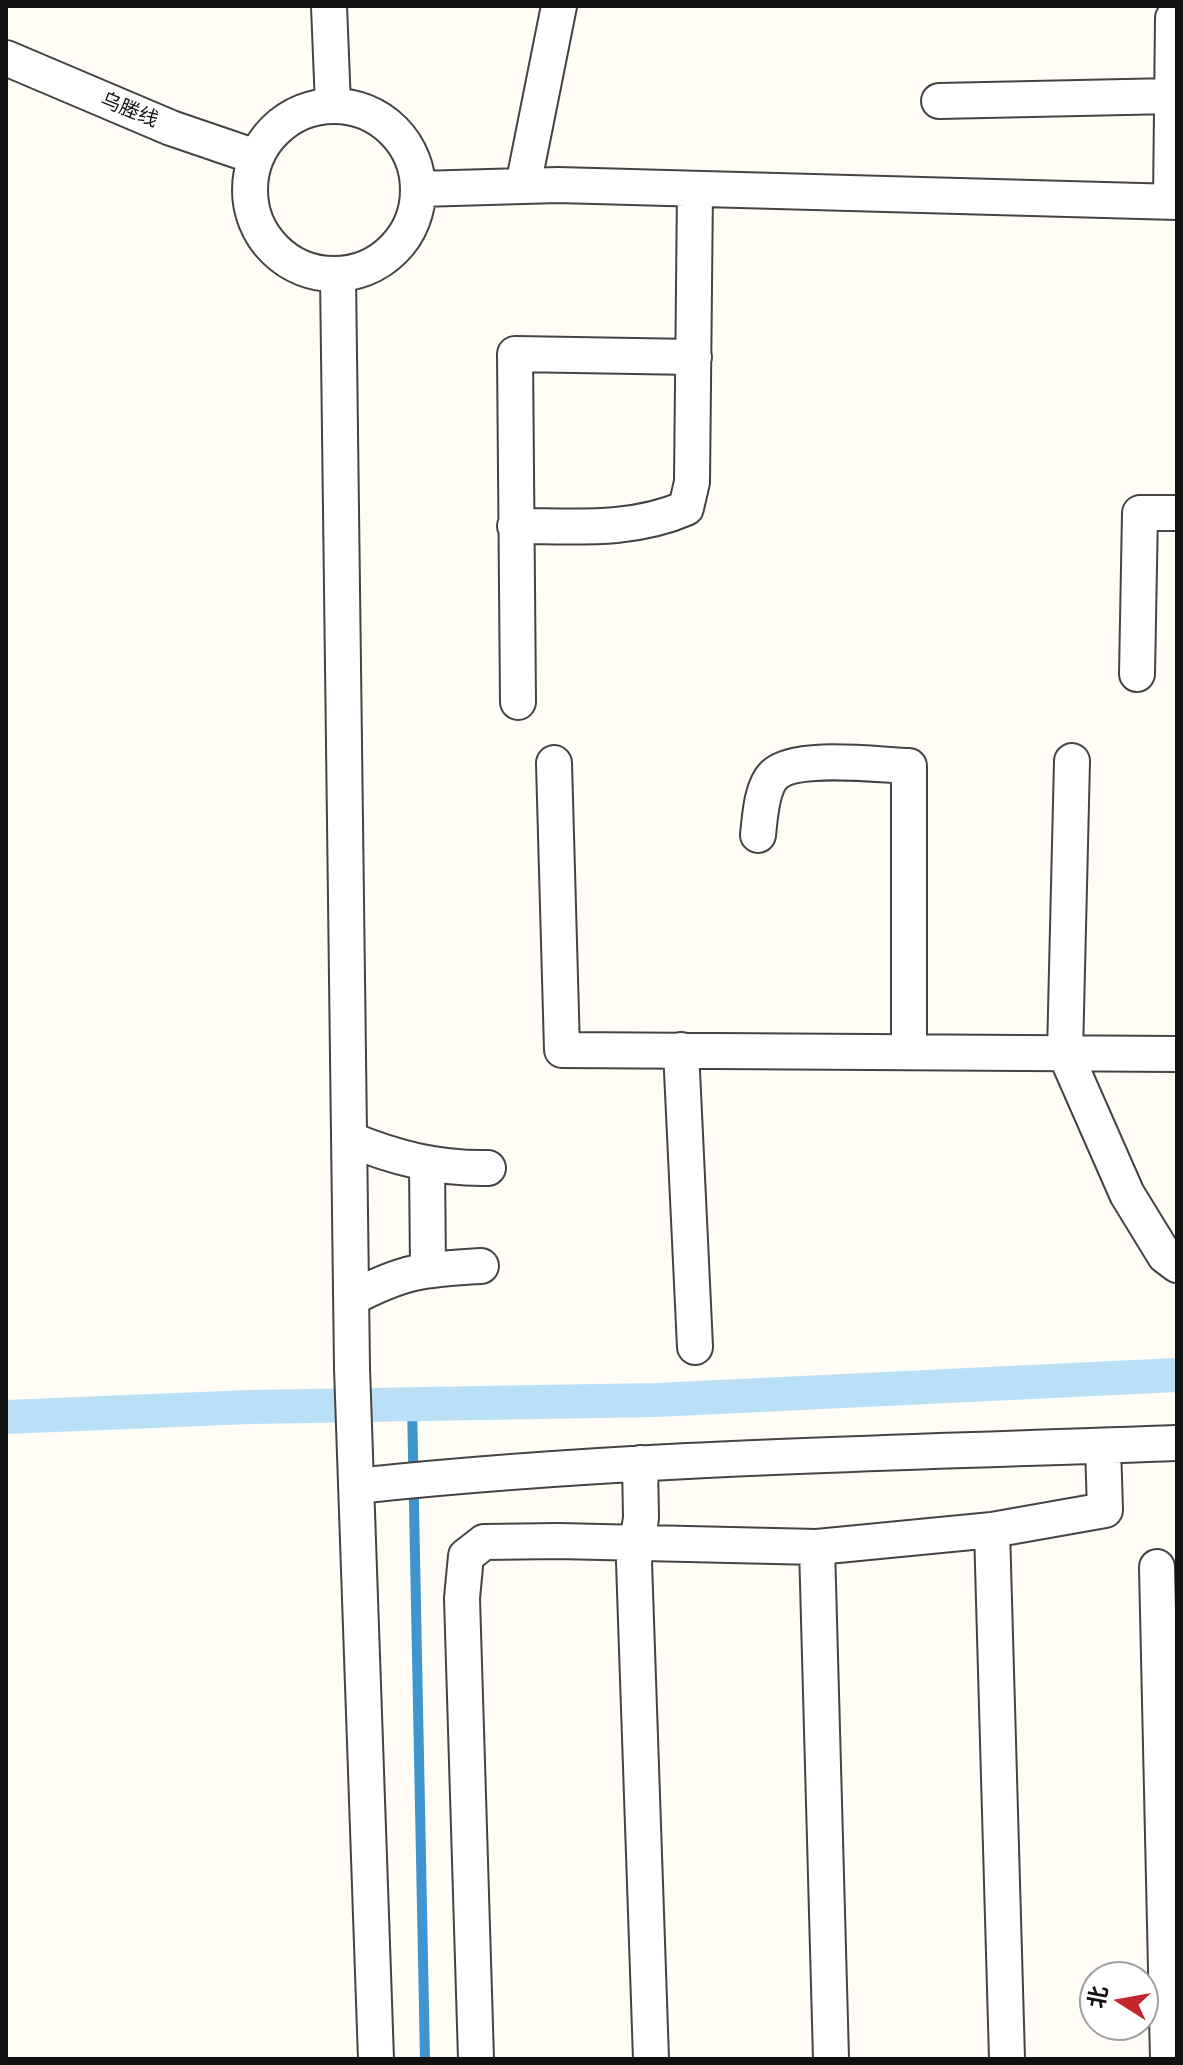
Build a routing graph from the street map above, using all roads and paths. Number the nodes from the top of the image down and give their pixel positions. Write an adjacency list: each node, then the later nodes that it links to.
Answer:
1 (329, 6): 7 (street)
2 (559, 6): 9 (street)
3 (1173, 18): 5 (street)
4 (6, 58): 8 (street, 乌塍线)
5 (1172, 96): 6 (street); 12 (street)
6 (939, 101)
7 (333, 105): 8 (street); 10 (street)
8 (256, 157): 13 (street)
9 (523, 186): 10 (street); 11 (street)
10 (419, 189): 13 (street)
11 (695, 189): 12 (street); 14 (street)
12 (1174, 202)
13 (338, 276): 26 (street)
14 (694, 357): 16 (street); 16 (street)
15 (1177, 513): 17 (street)
16 (515, 526): 18 (street)
17 (1137, 674)
18 (518, 702)
19 (1072, 761): 24 (street)
20 (554, 763): 22 (street)
21 (758, 835): 23 (street)
22 (681, 1050): 23 (street); 33 (street)
23 (909, 1052): 24 (street)
24 (1065, 1053): 25 (street); 29 (street)
25 (1177, 1054)
26 (349, 1139): 27 (street); 32 (street)
27 (427, 1164): 28 (street); 31 (street)
28 (488, 1168)
29 (1177, 1265)
30 (481, 1266): 31 (street)
31 (428, 1269): 32 (street)
32 (352, 1298): 37 (street)
33 (695, 1347)
34 (1177, 1443): 35 (street)
35 (1103, 1446): 36 (street); 38 (street)
36 (640, 1463): 37 (street); 39 (street)
37 (357, 1486): 42 (street)
38 (992, 1530): 40 (street); 46 (street)
39 (637, 1542): 40 (street); 43 (street); 44 (street)
40 (817, 1547): 45 (street)
41 (1157, 1567): 47 (street)
42 (376, 2059)
43 (476, 2059)
44 (651, 2059)
45 (831, 2059)
46 (1007, 2059)
47 (1168, 2059)

